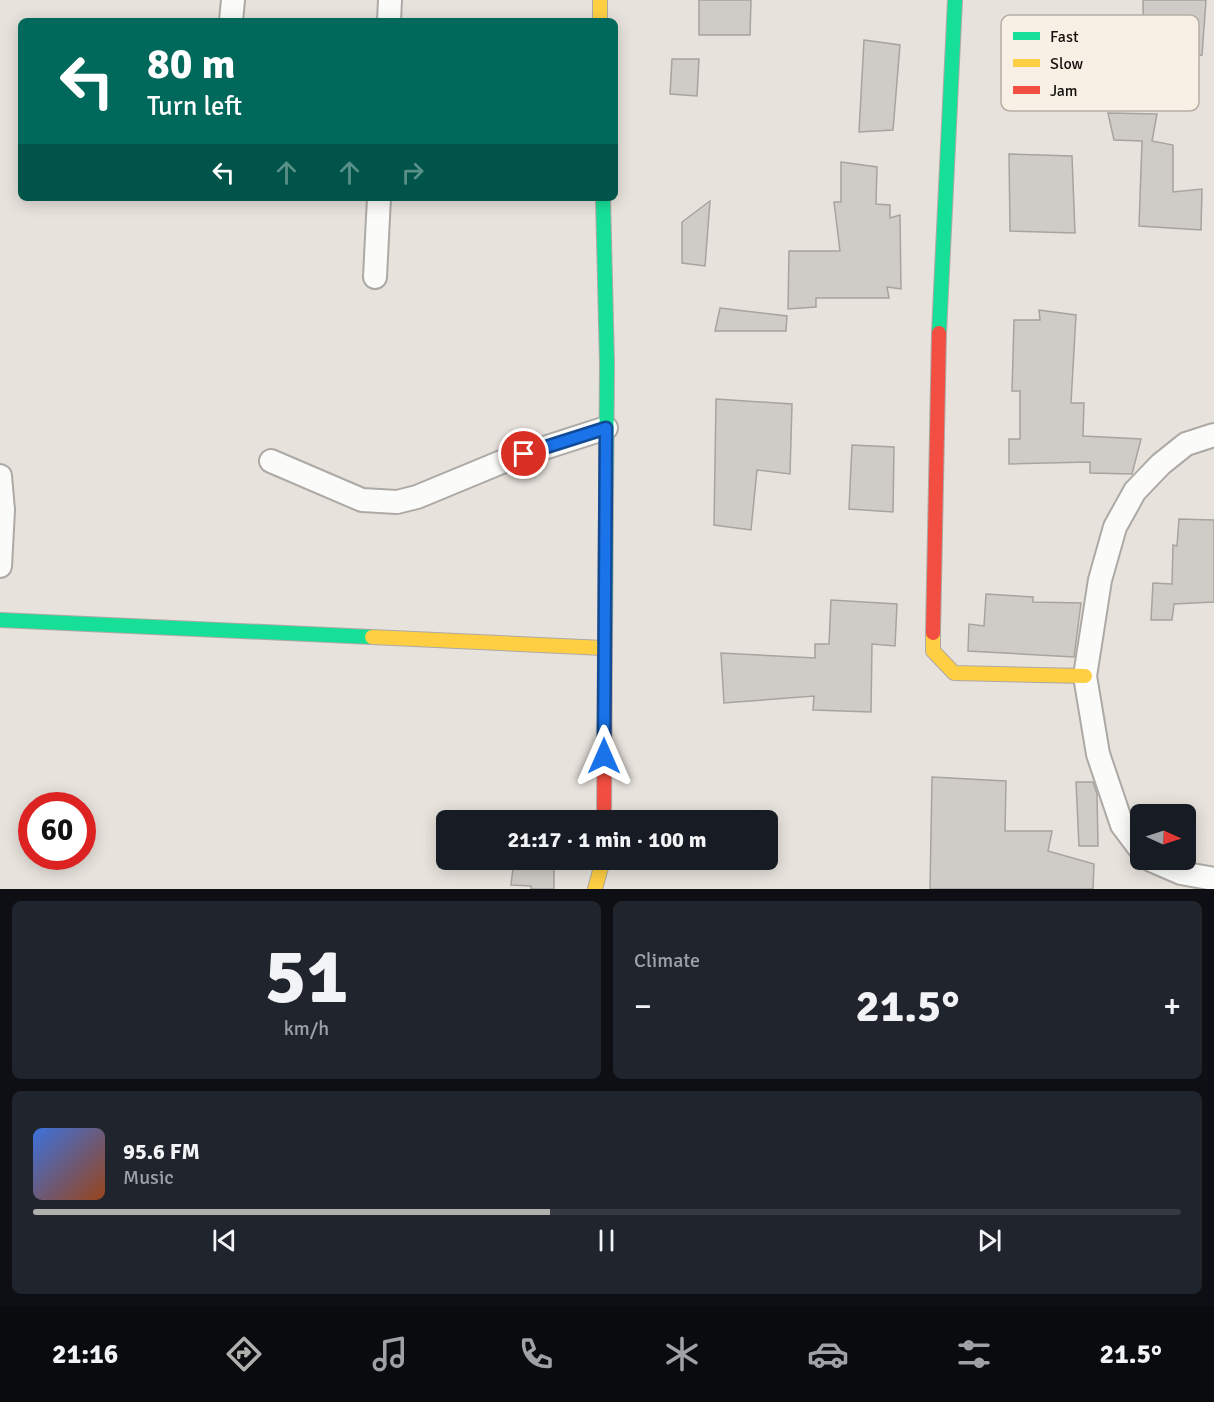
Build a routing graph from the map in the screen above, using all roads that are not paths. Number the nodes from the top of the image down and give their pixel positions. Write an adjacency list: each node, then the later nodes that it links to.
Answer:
1 (233, 0): 5 (street)
2 (390, 0): 6 (street)
3 (600, 0): 7 (street)
4 (955, 0): 18 (street)
5 (231, 18)
6 (389, 18)
7 (600, 18)
8 (379, 201): 10 (street)
9 (603, 201): 11 (street)
10 (375, 277)
11 (606, 428): 13 (street); 17 (street)
12 (1214, 435): 18 (street)
13 (271, 461)
14 (0, 476): 15 (street)
15 (0, 566)
16 (0, 620): 17 (street)
17 (604, 648): 19 (street)
18 (1085, 676): 20 (street)
19 (604, 810)
20 (1130, 836)
21 (600, 870): 25 (street)
22 (603, 870): 26 (street)
23 (1174, 870): 24 (street)
24 (1214, 879)
25 (595, 889)
26 (604, 889)

